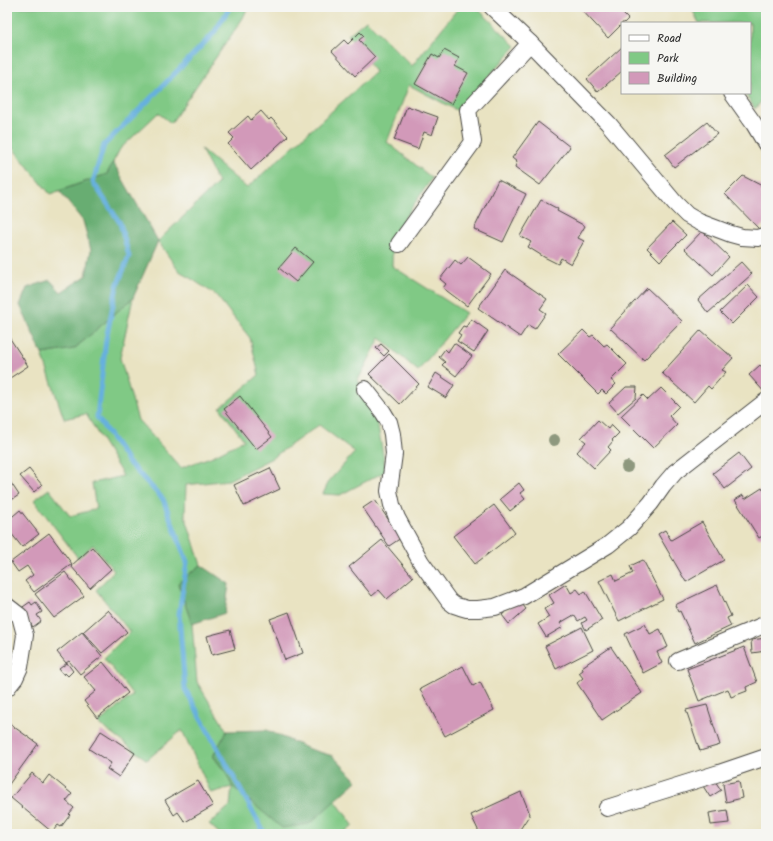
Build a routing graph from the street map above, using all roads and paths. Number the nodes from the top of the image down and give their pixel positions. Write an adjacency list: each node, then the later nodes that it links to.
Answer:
1 (492, 7): 2 (street)
2 (530, 43): 5 (street); 6 (street)
3 (733, 94): 4 (street)
4 (766, 144)
5 (766, 235)
6 (399, 244)
7 (365, 389): 8 (street)
8 (766, 401)
9 (7, 606): 12 (street)
10 (766, 624): 11 (street)
11 (678, 661)
12 (7, 688)
13 (766, 757): 14 (street)
14 (607, 808)

